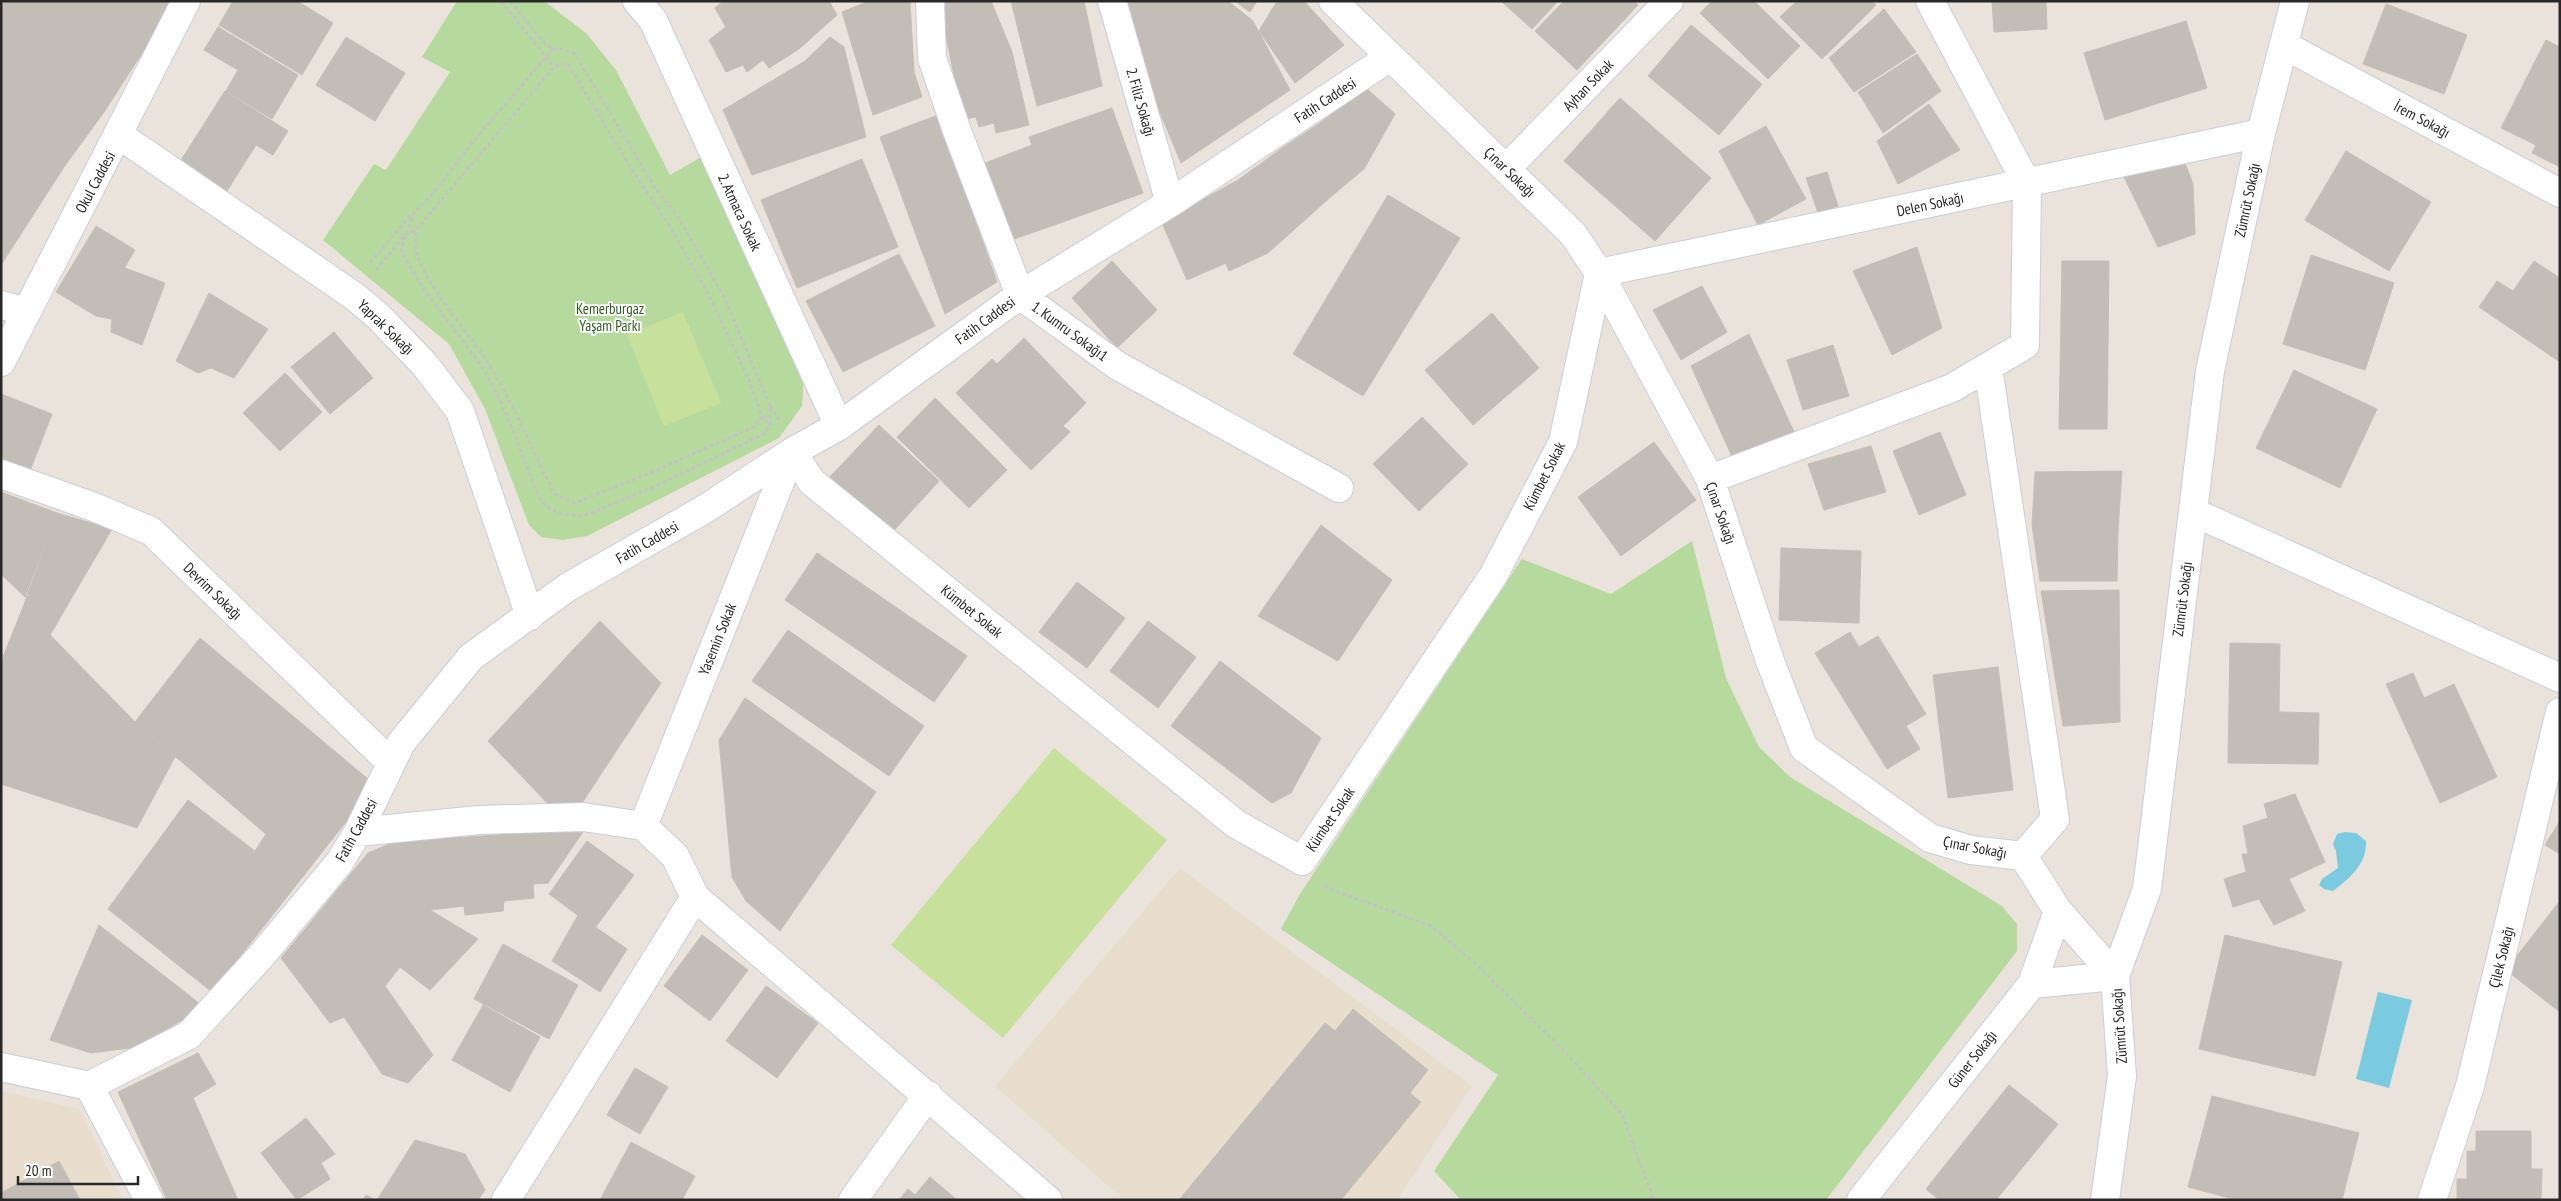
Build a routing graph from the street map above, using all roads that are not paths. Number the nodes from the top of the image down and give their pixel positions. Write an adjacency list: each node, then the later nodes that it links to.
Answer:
1 (186, 1): 12 (street, Okul Caddesi)
2 (637, 1): 22 (street, 2. Atmaca Sokak)
3 (930, 1): 18 (street, 1. Kumru Sokağı1)
4 (1112, 1): 16 (street, 2. Filiz Sokağı)
5 (1333, 1): 10 (street, Çınar Sokağı)
6 (1669, 1): 13 (street, Ayhan Sokak)
7 (1930, 1): 14 (street)
8 (2295, 1): 9 (street, Zümrüt Sokağı)
9 (2284, 45): 11 (street, Zümrüt Sokağı); 15 (street, İrem Sokağı)
10 (1390, 57): 13 (street, Çınar Sokağı); 16 (street, Fatih Caddesi)
11 (2261, 133): 14 (street, Delen Sokağı); 27 (street, Zümrüt Sokağı)
12 (119, 135): 19 (street, Okul Caddesi); 28 (street, Yaprak Sokağı)
13 (1506, 168): 17 (street, Çınar Sokağı)
14 (2027, 184): 17 (street, Delen Sokağı); 21 (street)
15 (2560, 194)
16 (1170, 203): 18 (street, Fatih Caddesi)
17 (1599, 273): 23 (street, Kümbet Sokak); 25 (street, Çınar Sokağı)
18 (1020, 294): 22 (street, Fatih Caddesi); 26 (street, 1. Kumru Sokağı1)
19 (13, 308): 20 (street, Okul Caddesi)
20 (1, 362)
21 (1988, 367): 25 (street); 34 (street)
22 (839, 426): 23 (street, Fatih Caddesi)
23 (792, 452): 28 (street, Fatih Caddesi); 32 (street, Yasemin Sokak)
24 (1, 474): 31 (street, Devrim Sokağı)
25 (1710, 479): 34 (street, Çınar Sokağı)
26 (1339, 488)
27 (2193, 512): 29 (street); 37 (street, Zümrüt Sokağı)
28 (530, 616): 31 (street, Fatih Caddesi)
29 (2560, 678)
30 (2560, 712): 48 (street, Çilek Sokağı)
31 (392, 763): 33 (street, Fatih Caddesi)
32 (643, 826): 33 (street); 35 (street)
33 (358, 832): 40 (street, Fatih Caddesi)
34 (2023, 856): 36 (street, Çınar Sokağı)
35 (695, 897): 41 (street); 43 (street)
36 (2058, 911): 37 (street, Çınar Sokağı); 38 (street, Güner Sokağı)
37 (2115, 976): 38 (street); 47 (street, Zümrüt Sokağı)
38 (2032, 984): 46 (street, Güner Sokağı)
39 (1, 1067): 40 (street)
40 (89, 1086): 42 (street)
41 (928, 1095): 44 (street); 45 (street)
42 (149, 1200)
43 (506, 1200)
44 (854, 1200)
45 (1048, 1200)
46 (1861, 1200)
47 (2105, 1200)
48 (2432, 1200)

